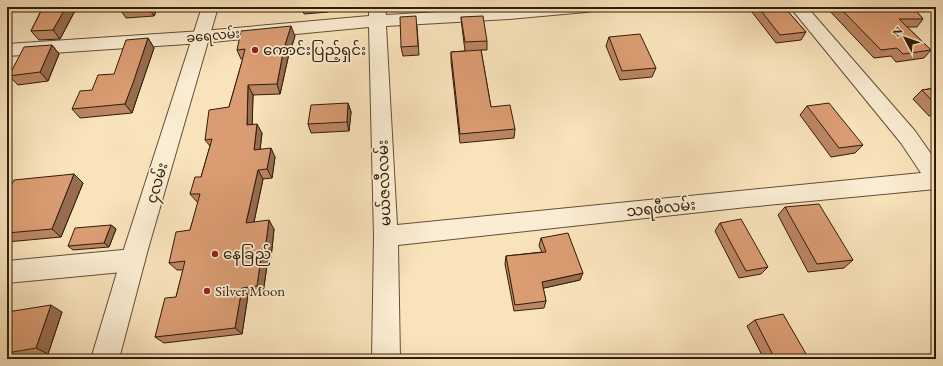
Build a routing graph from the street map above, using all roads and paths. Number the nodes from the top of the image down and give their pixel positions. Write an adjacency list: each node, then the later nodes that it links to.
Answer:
1 (210, 7): 5 (street, ၄လမ်း)
2 (586, 7): 4 (street, ခရေလမ်း)
3 (798, 7): 7 (street, သရဖီလမ်း)
4 (378, 14): 5 (street, ခရေလမ်း); 8 (street, မယ်ဇလီလမ်း)
5 (202, 37): 6 (street, ခရေလမ်း); 9 (street, ၄လမ်း)
6 (7, 50)
7 (936, 179): 8 (street, သရဖီလမ်း)
8 (386, 236): 12 (street, မယ်ဇလီလမ်း)
9 (133, 260): 10 (street); 11 (street, ၄လမ်း)
10 (7, 272)
11 (105, 359)
12 (386, 359)

